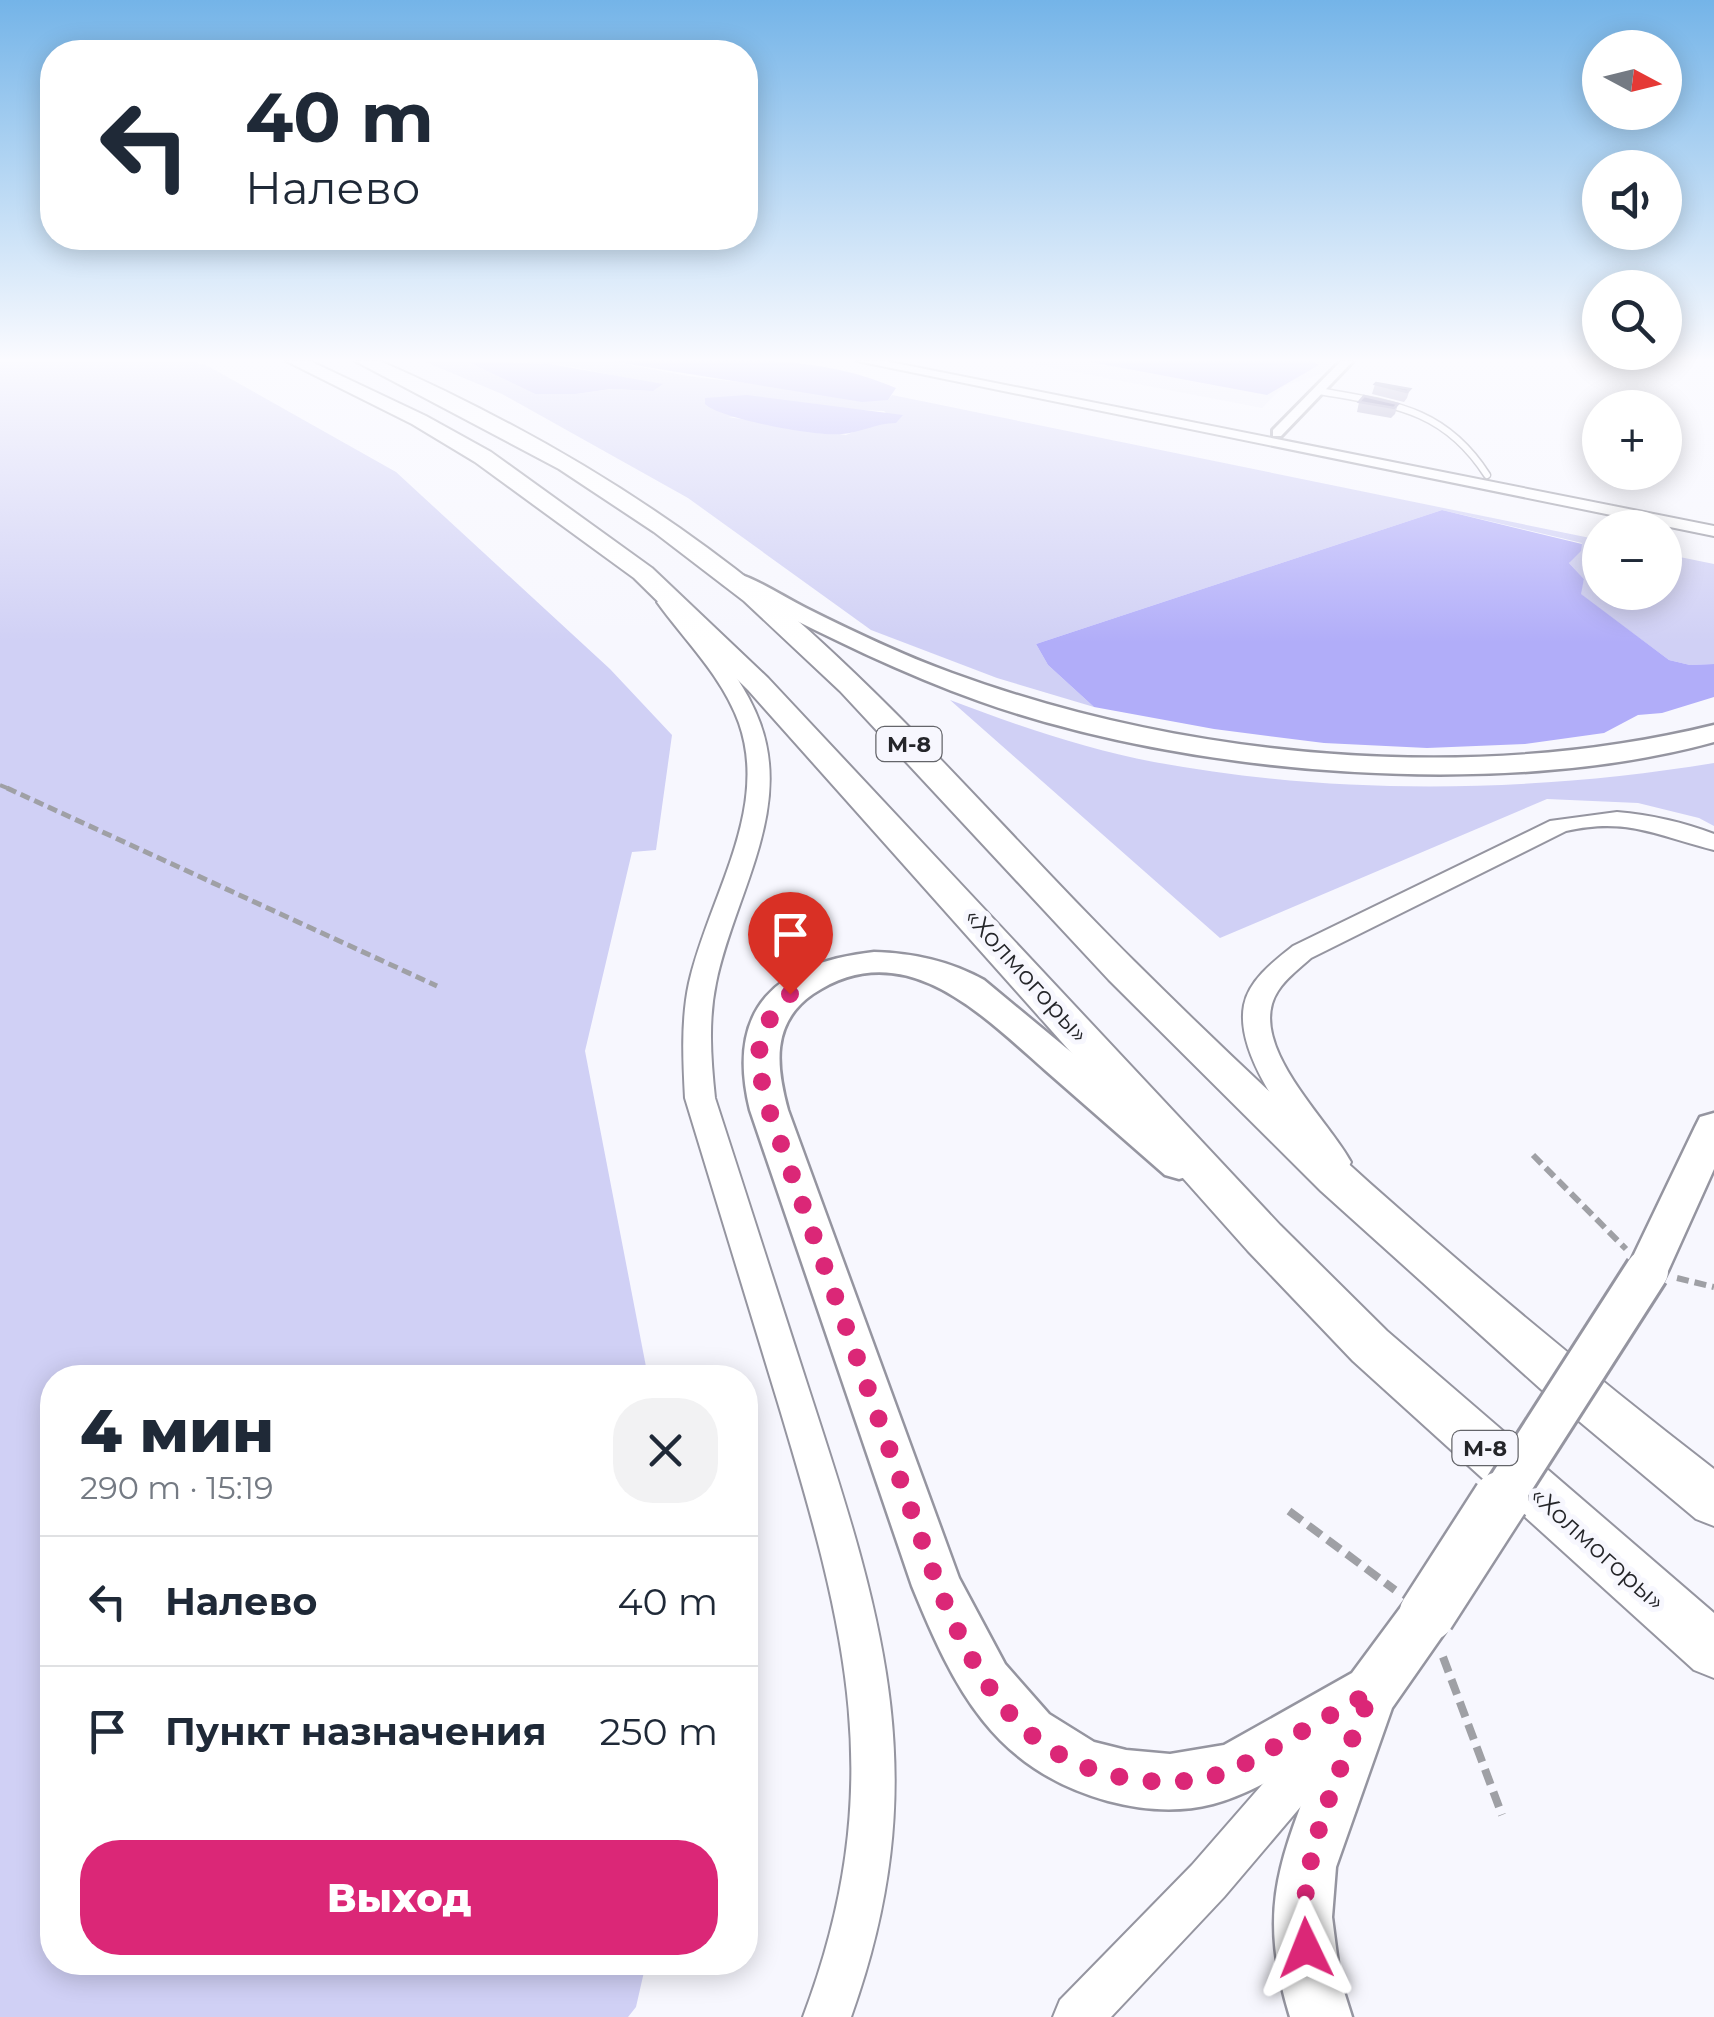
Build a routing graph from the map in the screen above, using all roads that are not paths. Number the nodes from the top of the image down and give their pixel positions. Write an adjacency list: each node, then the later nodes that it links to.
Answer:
1 (480, 455): 9 (highway, «Холмогоры» / М-8)
2 (547, 455): 10 (highway, М-8)
3 (1365, 455): 8 (street)
4 (1374, 455): 6 (street)
5 (1474, 455): 6 (lane)
6 (1486, 475): 7 (street)
7 (1714, 521)
8 (1714, 530)
9 (643, 573): 15 (highway, «Холмогоры» / М-8); 21 (street)
10 (726, 576): 11 (main road); 14 (highway, М-8)
11 (1714, 733)
12 (1714, 843): 14 (street)
13 (1714, 1127): 20 (main road, bridge)
14 (1380, 1219): 16 (highway, М-8)
15 (1264, 1238): 19 (highway, «Холмогоры» / М-8); 20 (main road)
16 (1614, 1424): 17 (street); 18 (highway, М-8)
17 (1714, 1474)
18 (1714, 1501)
19 (1714, 1650)
20 (1371, 1692): 22 (street); 23 (main road)
21 (827, 2017)
22 (1077, 2017)
23 (1321, 2017)

